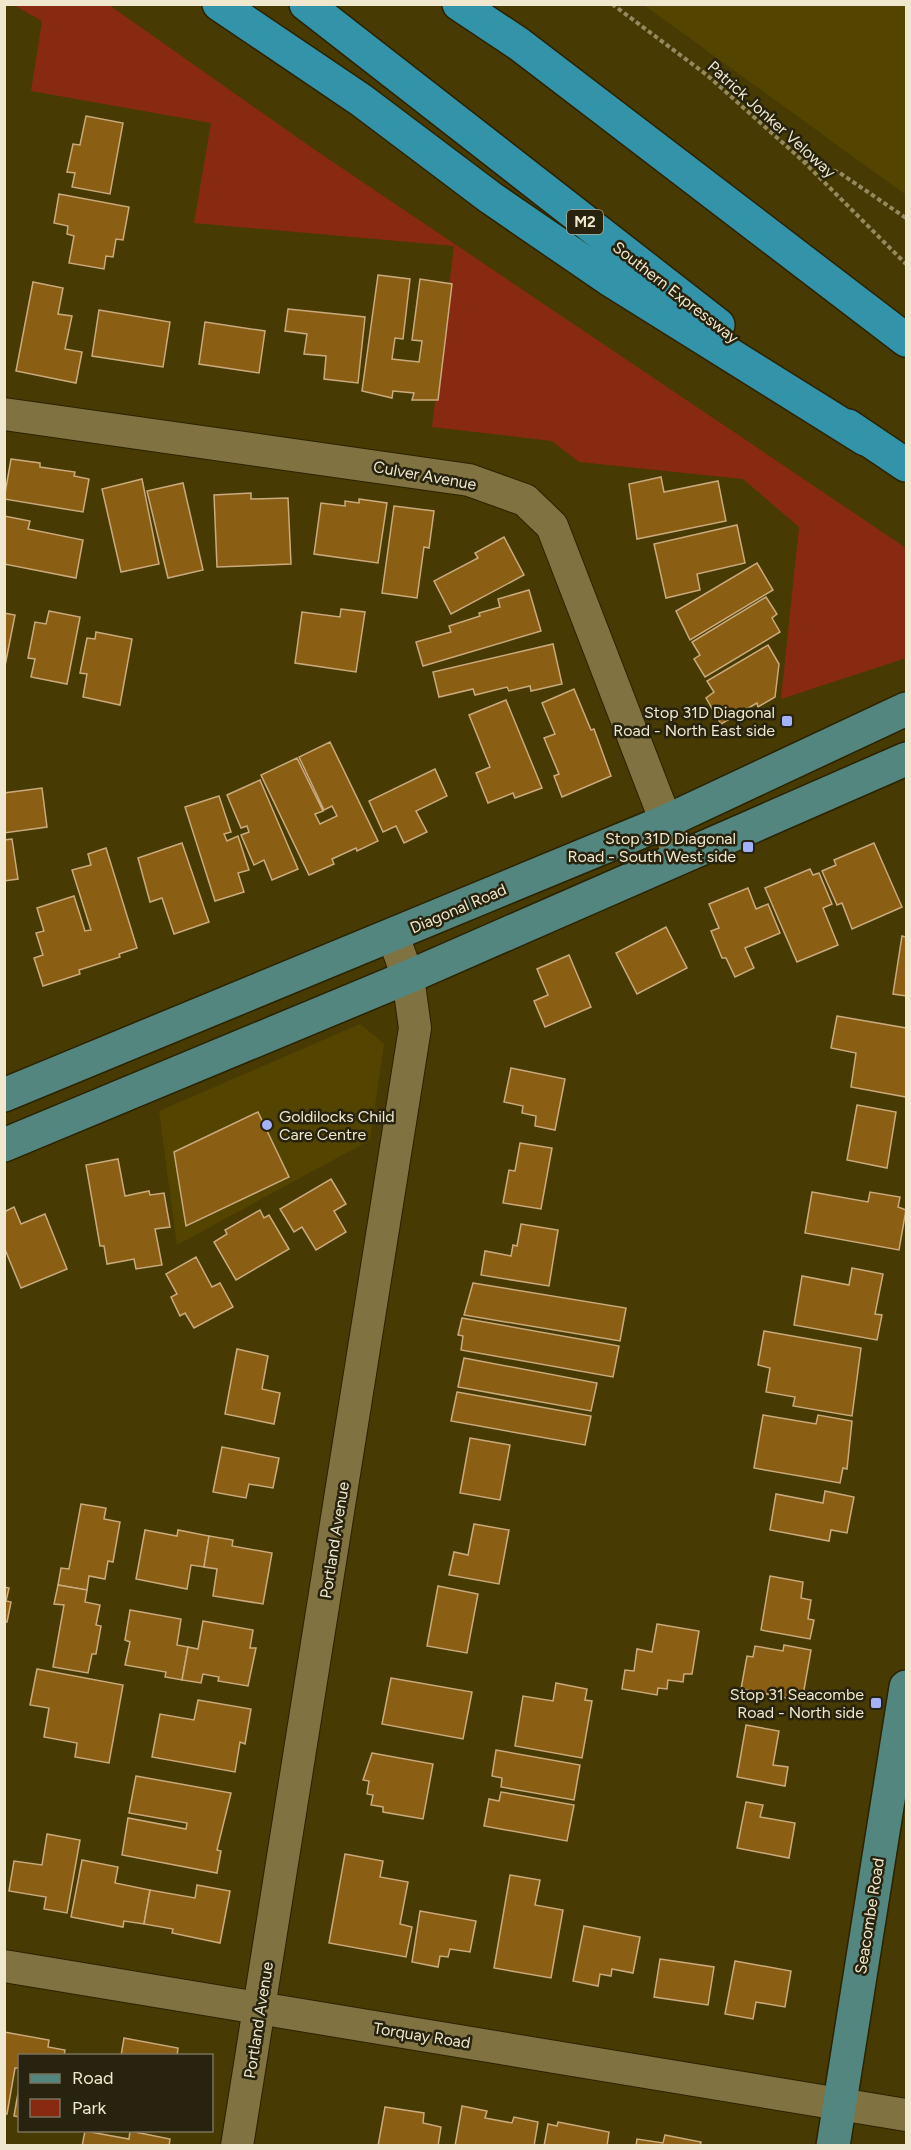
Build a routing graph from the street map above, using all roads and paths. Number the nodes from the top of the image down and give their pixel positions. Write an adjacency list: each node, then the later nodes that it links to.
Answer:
1 (219, 4): 12 (highway)
2 (306, 4): 12 (highway, Southern Expressway / M2)
3 (459, 4): 6 (highway)
4 (474, 4): 6 (highway)
5 (612, 4): 7 (path, Patrick Jonker Veloway)
6 (519, 44): 10 (highway)
7 (801, 159): 8 (path); 9 (path, Patrick Jonker Veloway)
8 (906, 218)
9 (906, 264)
10 (906, 340)
11 (4, 414): 16 (street, Culver Avenue)
12 (865, 439): 13 (highway, Southern Expressway / M2)
13 (906, 465)
14 (906, 709): 16 (main road, Diagonal Road)
15 (906, 759): 17 (main road)
16 (667, 821): 17 (street, Culver Avenue); 18 (main road, Diagonal Road)
17 (680, 858): 19 (main road)
18 (393, 936): 19 (street, Portland Avenue); 20 (main road, Diagonal Road)
19 (408, 977): 21 (main road); 24 (street, Portland Avenue)
20 (4, 1095)
21 (4, 1145)
22 (906, 1688): 25 (main road, Seacombe Road)
23 (4, 1966): 24 (street, Torquay Road)
24 (260, 2008): 25 (street, Torquay Road); 27 (street, Portland Avenue)
25 (840, 2105): 26 (street, Torquay Road); 28 (main road, Seacombe Road)
26 (906, 2115)
27 (237, 2145)
28 (833, 2145)

